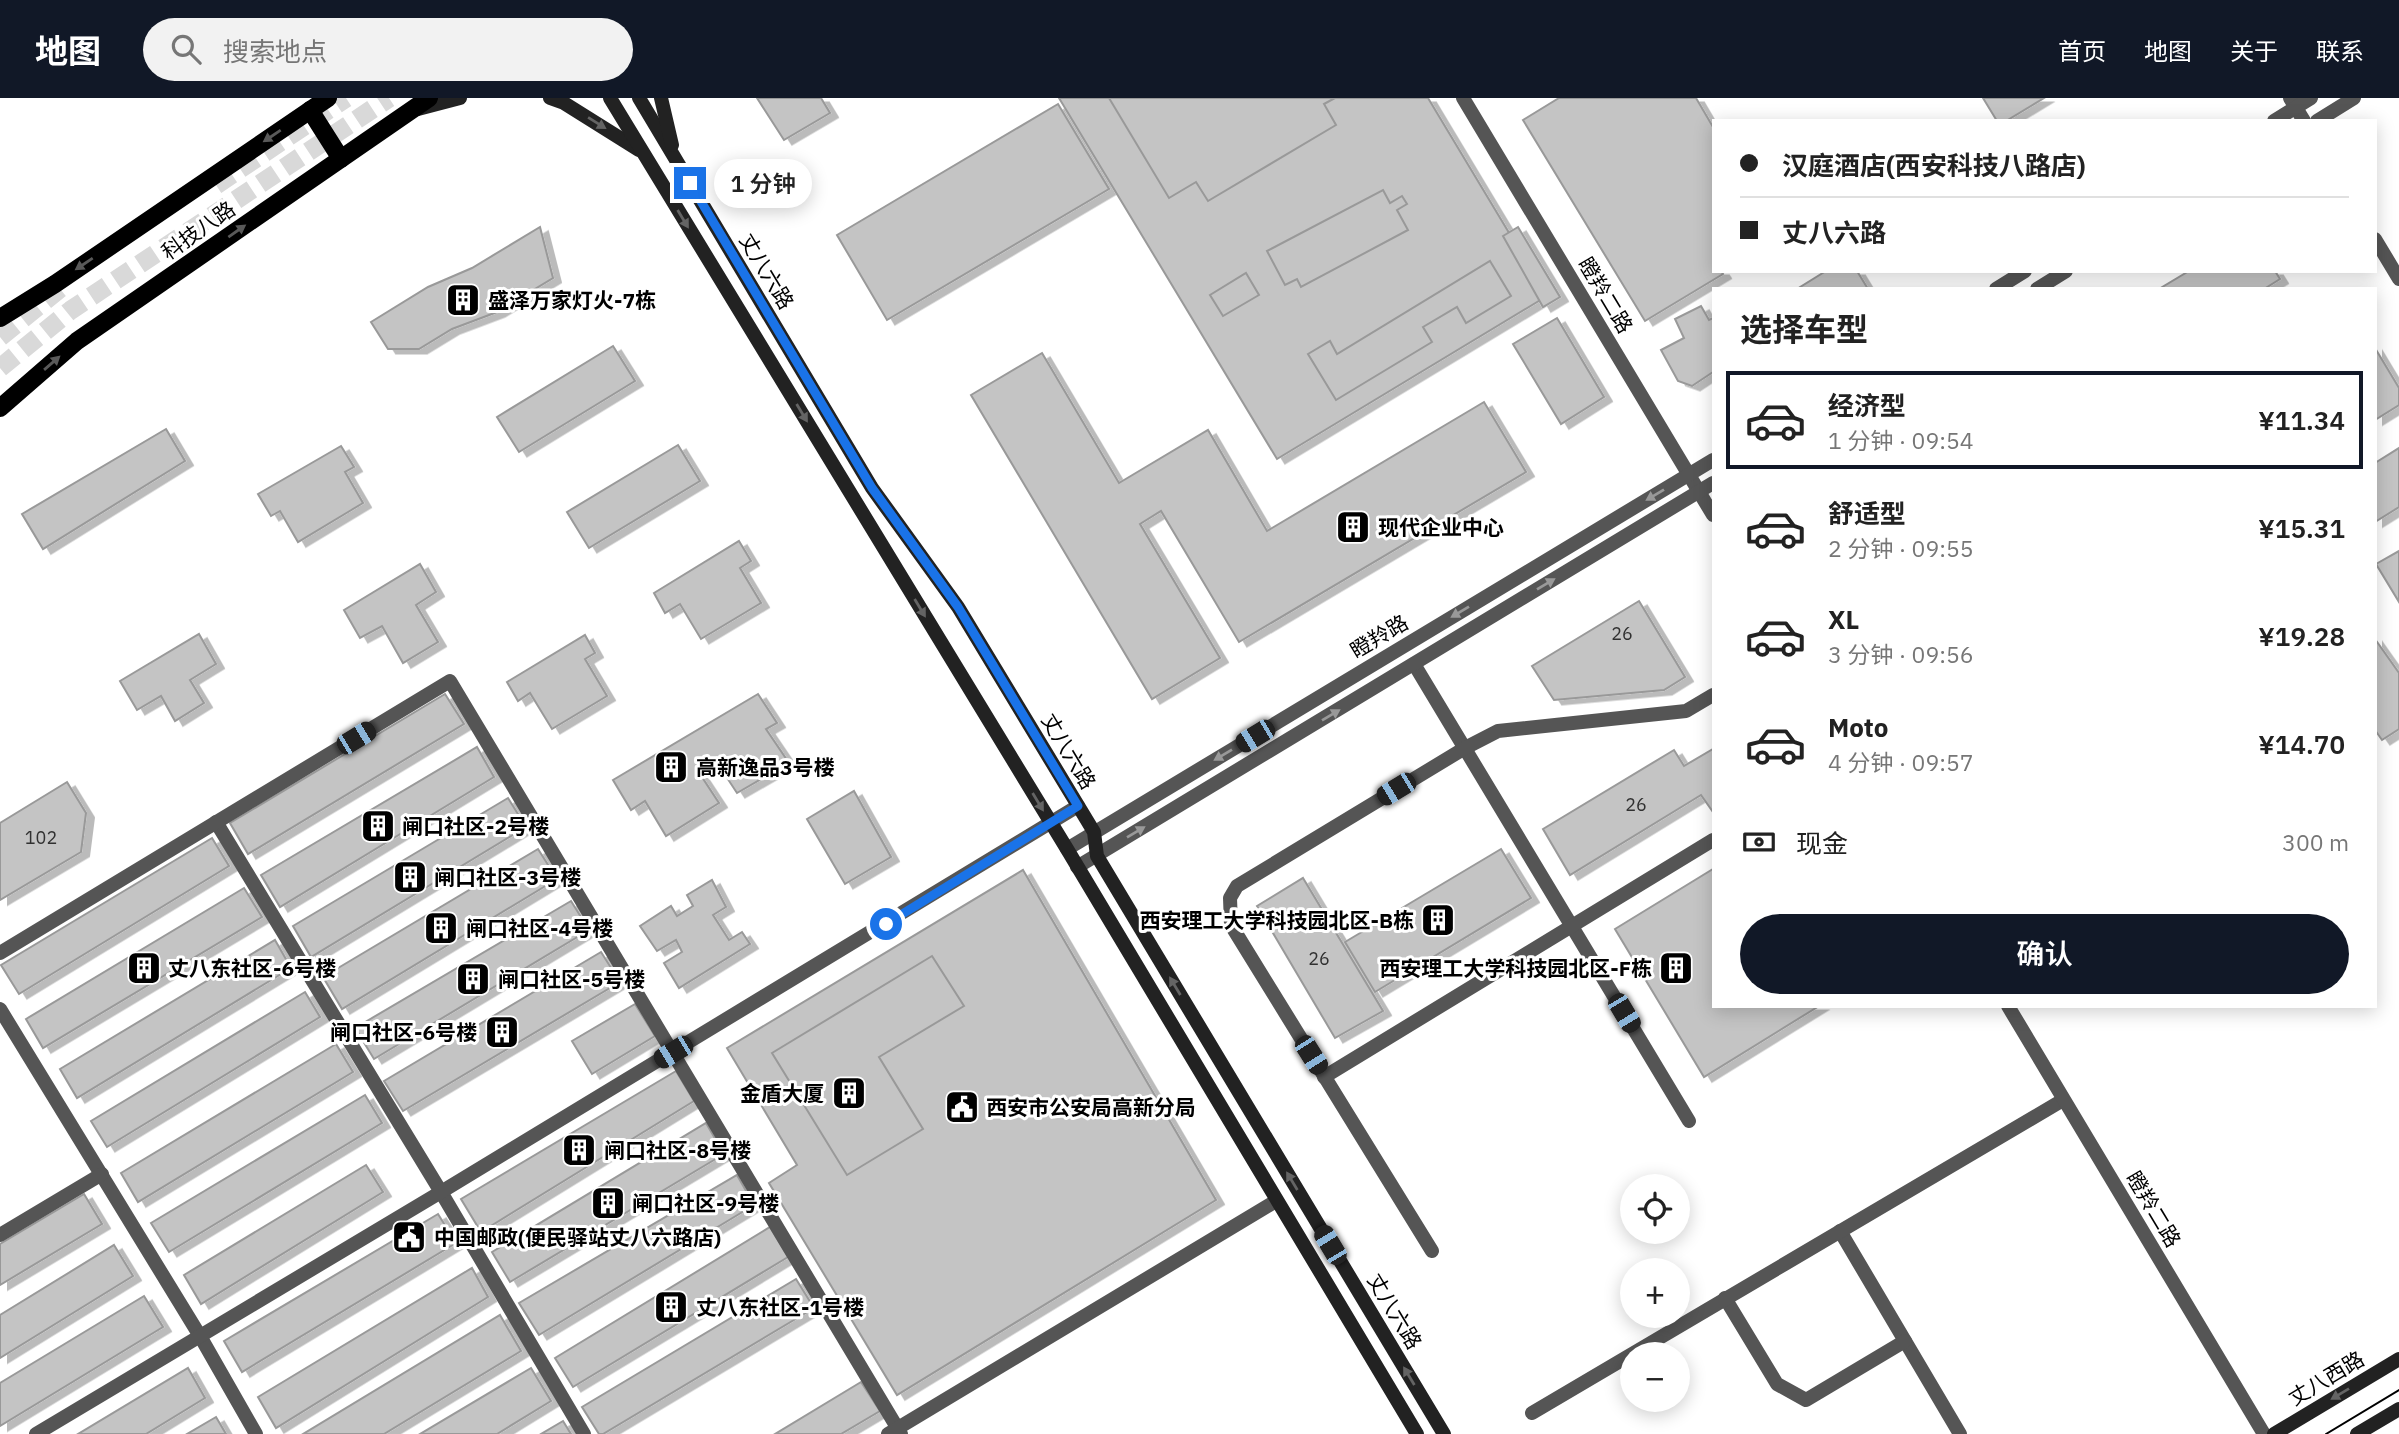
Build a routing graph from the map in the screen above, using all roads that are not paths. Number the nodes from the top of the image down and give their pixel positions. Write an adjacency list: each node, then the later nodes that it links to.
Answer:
1 (328, 98): 12 (main road, 科技八路)
2 (429, 98): 13 (main road, 科技八路)
3 (460, 98): 13 (main road)
4 (550, 98): 17 (main road, one-way to 17)
5 (610, 98): 17 (main road)
6 (639, 98): 19 (main road, 丈八六路)
7 (661, 98): 19 (main road)
8 (1463, 98): 29 (street, 瞪羚二路)
9 (2311, 98): 11 (street)
10 (2354, 98): 16 (street)
11 (2293, 103): 14 (street); 15 (street)
12 (310, 110): 18 (main road); 26 (main road, 科技八路, one-way to 26)
13 (410, 111): 18 (main road, 科技八路)
14 (2276, 119)
15 (2303, 119)
16 (2320, 119)
17 (642, 151): 38 (main road, one-way to 38)
18 (341, 159): 27 (main road, 科技八路, one-way to 18)
19 (676, 159): 36 (main road, 丈八六路)
20 (2377, 242): 23 (street)
21 (2022, 273): 24 (street)
22 (2063, 273): 25 (street)
23 (2399, 279)
24 (1999, 287)
25 (2040, 287)
26 (0, 318)
27 (0, 408)
28 (1712, 461): 29 (street, 瞪羚路)
29 (1689, 474): 31 (street, 瞪羚二路); 39 (street, 瞪羚路, one-way to 39)
30 (1712, 484): 31 (street, 瞪羚路)
31 (1699, 492): 32 (street, 瞪羚二路); 33 (street, 瞪羚路, one-way to 31)
32 (1712, 512)
33 (1414, 664): 35 (street); 42 (street, 瞪羚路, one-way to 33)
34 (1712, 696): 35 (street)
35 (1465, 748): 44 (street); 49 (street)
36 (1078, 806): 38 (street); 39 (main road, 丈八六路)
37 (216, 822): 45 (street); 48 (street); 53 (street)
38 (1051, 824): 41 (main road); 48 (street)
39 (1094, 832): 41 (street, 瞪羚路); 42 (main road, 丈八六路)
40 (1712, 841): 44 (street)
41 (1067, 849): 43 (main road)
42 (1097, 856): 43 (street, 瞪羚路); 69 (main road, 丈八六路, one-way to 42)
43 (1077, 867): 54 (main road)
44 (1572, 926): 49 (street); 51 (street)
45 (0, 953)
46 (2009, 1008): 50 (street, 瞪羚二路)
47 (0, 1009): 52 (street)
48 (673, 1052): 53 (street); 64 (street)
49 (1324, 1077): 57 (street)
50 (2063, 1100): 55 (street); 71 (street, 瞪羚二路)
51 (1689, 1121)
52 (102, 1174): 56 (street); 59 (street)
53 (441, 1192): 59 (street); 67 (street)
54 (1276, 1201): 64 (street); 68 (main road)
55 (1840, 1231): 58 (street); 60 (street)
56 (0, 1235)
57 (1432, 1251)
58 (1725, 1297): 60 (street); 63 (street)
59 (200, 1336): 65 (street); 66 (street)
60 (1905, 1340): 70 (street)
61 (2399, 1359): 72 (main road, 丈八西路, one-way to 72)
62 (2399, 1409): 73 (main road)
63 (1532, 1413)
64 (896, 1432)
65 (36, 1434)
66 (256, 1434)
67 (584, 1434)
68 (1417, 1434)
69 (1444, 1434)
70 (1961, 1434)
71 (2264, 1434)
72 (2274, 1434)
73 (2357, 1434)

